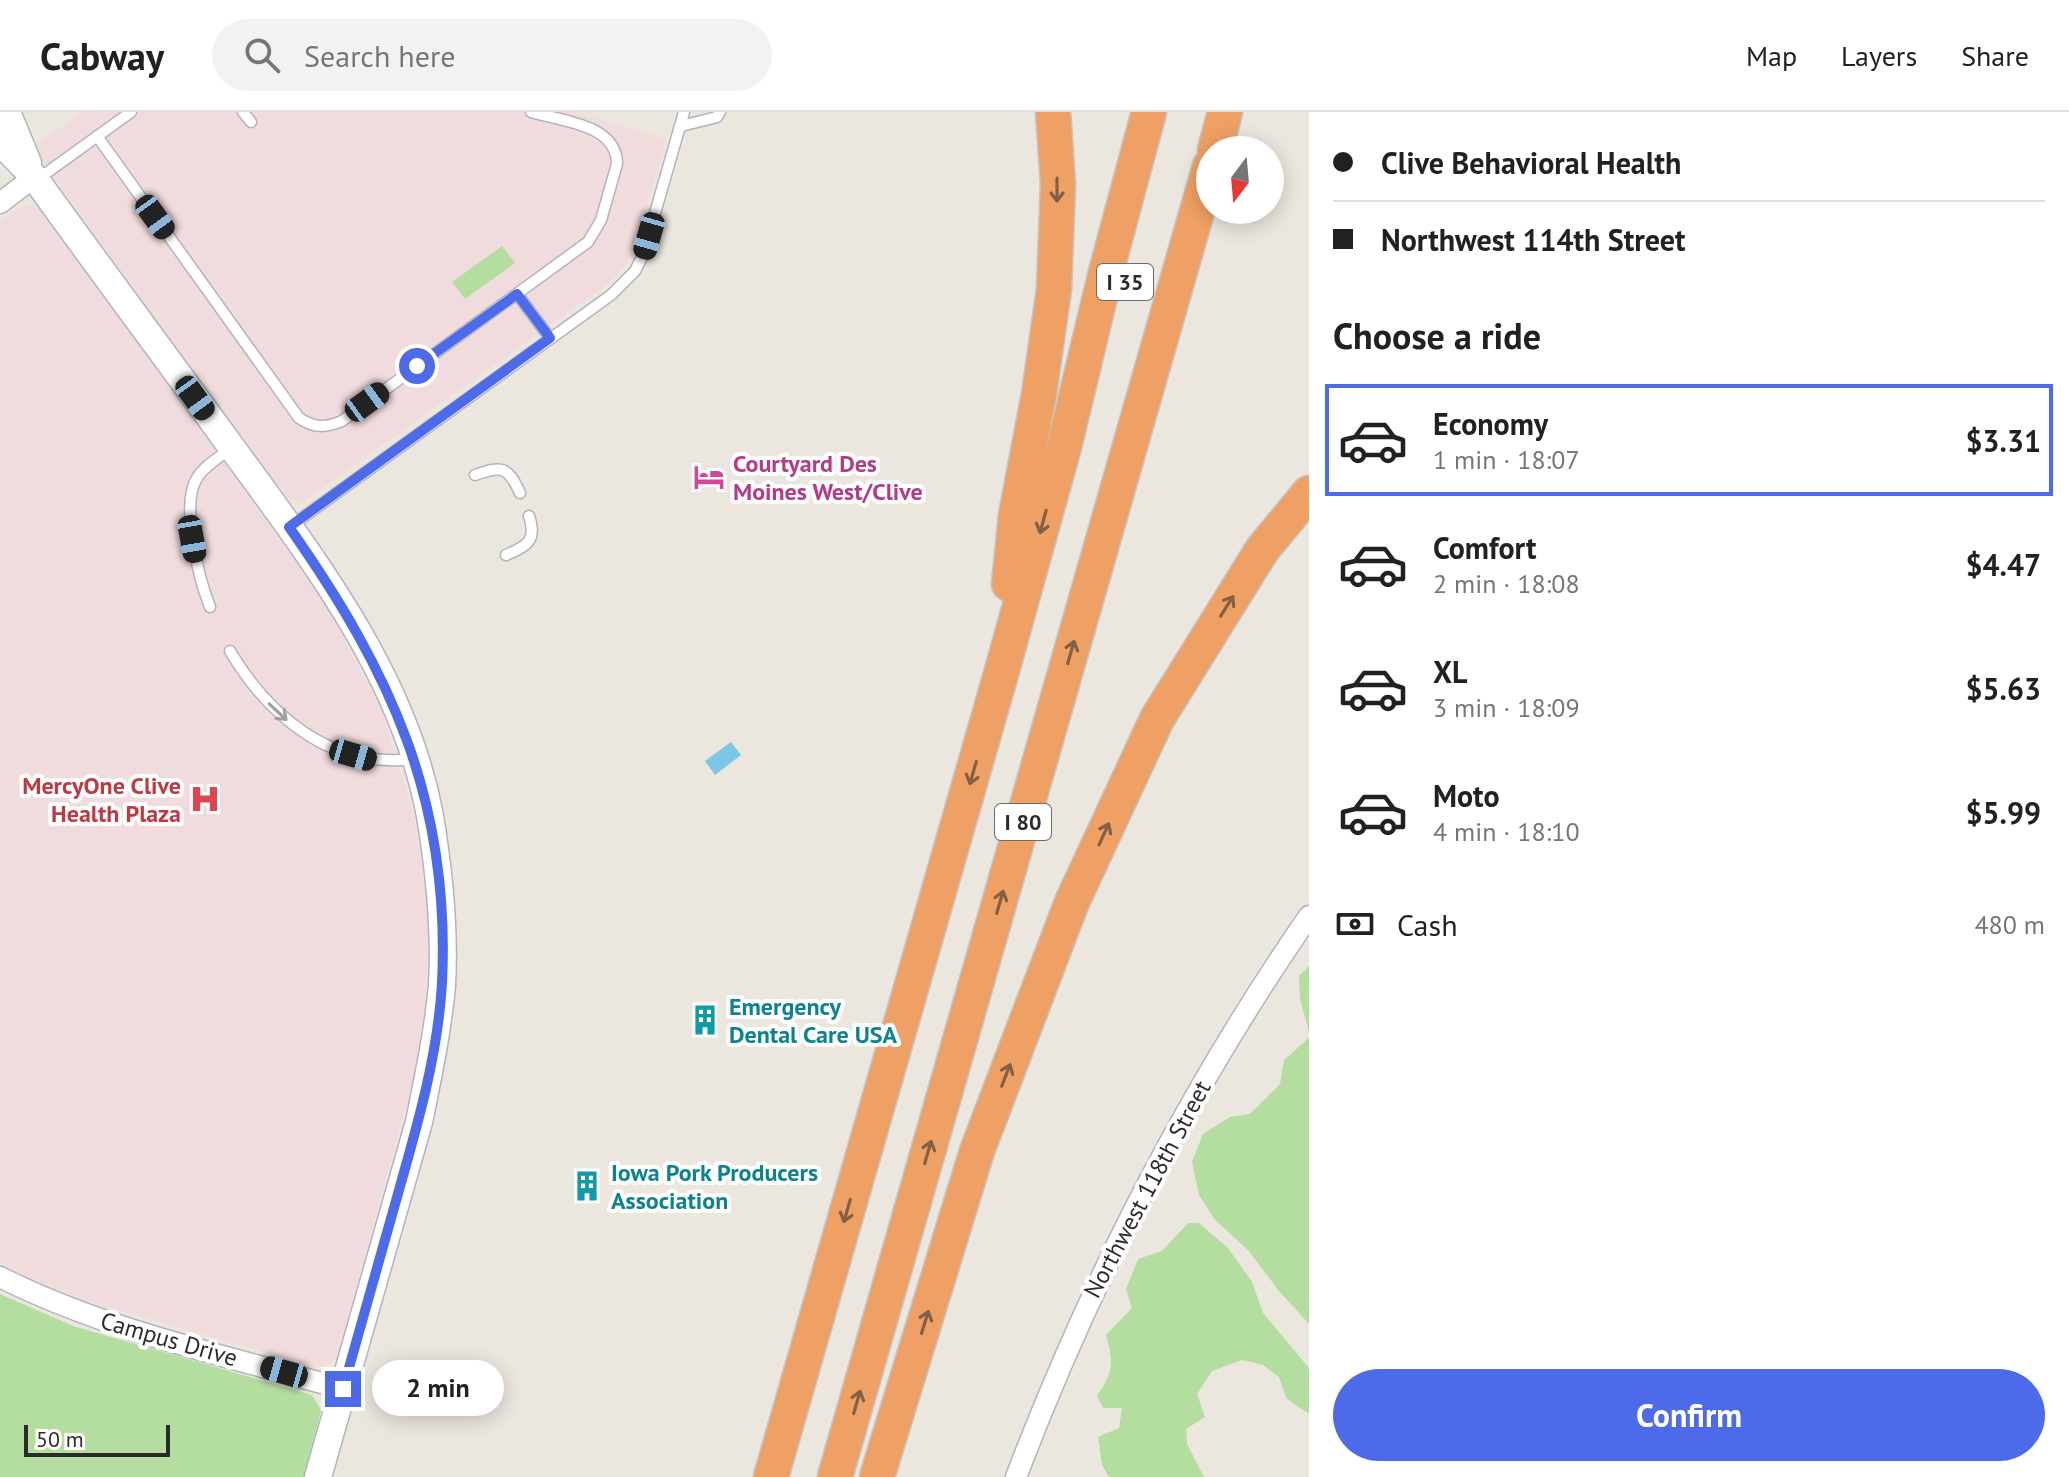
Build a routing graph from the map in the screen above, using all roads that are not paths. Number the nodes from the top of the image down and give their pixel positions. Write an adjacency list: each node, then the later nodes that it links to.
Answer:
1 (7, 112): 16 (street)
2 (131, 112): 13 (lane)
3 (243, 112): 11 (lane)
4 (531, 112): 19 (lane)
5 (684, 112): 12 (lane)
6 (720, 112): 12 (lane)
7 (1053, 112): 31 (highway, one-way to 31)
8 (1149, 112): 21 (highway, I 80)
9 (1172, 112): 21 (highway, I 35)
10 (1225, 112): 14 (highway)
11 (251, 122)
12 (681, 126): 20 (lane)
13 (97, 136): 16 (lane); 19 (lane)
14 (1219, 136)
15 (0, 142): 16 (street)
16 (35, 179): 17 (street); 22 (street)
17 (0, 203)
18 (1196, 215): 38 (highway, I 80, one-way to 18)
19 (517, 294): 20 (lane)
20 (550, 338): 27 (lane)
21 (1064, 447): 31 (highway, I 80, one-way to 31)
22 (232, 448): 27 (street); 29 (lane)
23 (475, 475): 24 (lane)
24 (520, 493)
25 (1309, 493): 39 (highway, one-way to 25)
26 (529, 516): 28 (lane)
27 (289, 527): 32 (street)
28 (506, 555)
29 (210, 607)
30 (230, 651): 32 (lane, one-way to 32)
31 (1001, 674): 37 (highway, I 80, one-way to 37)
32 (414, 759): 35 (street)
33 (1309, 916): 40 (street, Northwest 118th Street)
34 (0, 1277): 35 (street, Campus Drive)
35 (343, 1389): 36 (street)
36 (318, 1477)
37 (771, 1477)
38 (835, 1477)
39 (877, 1477)
40 (1016, 1477)

